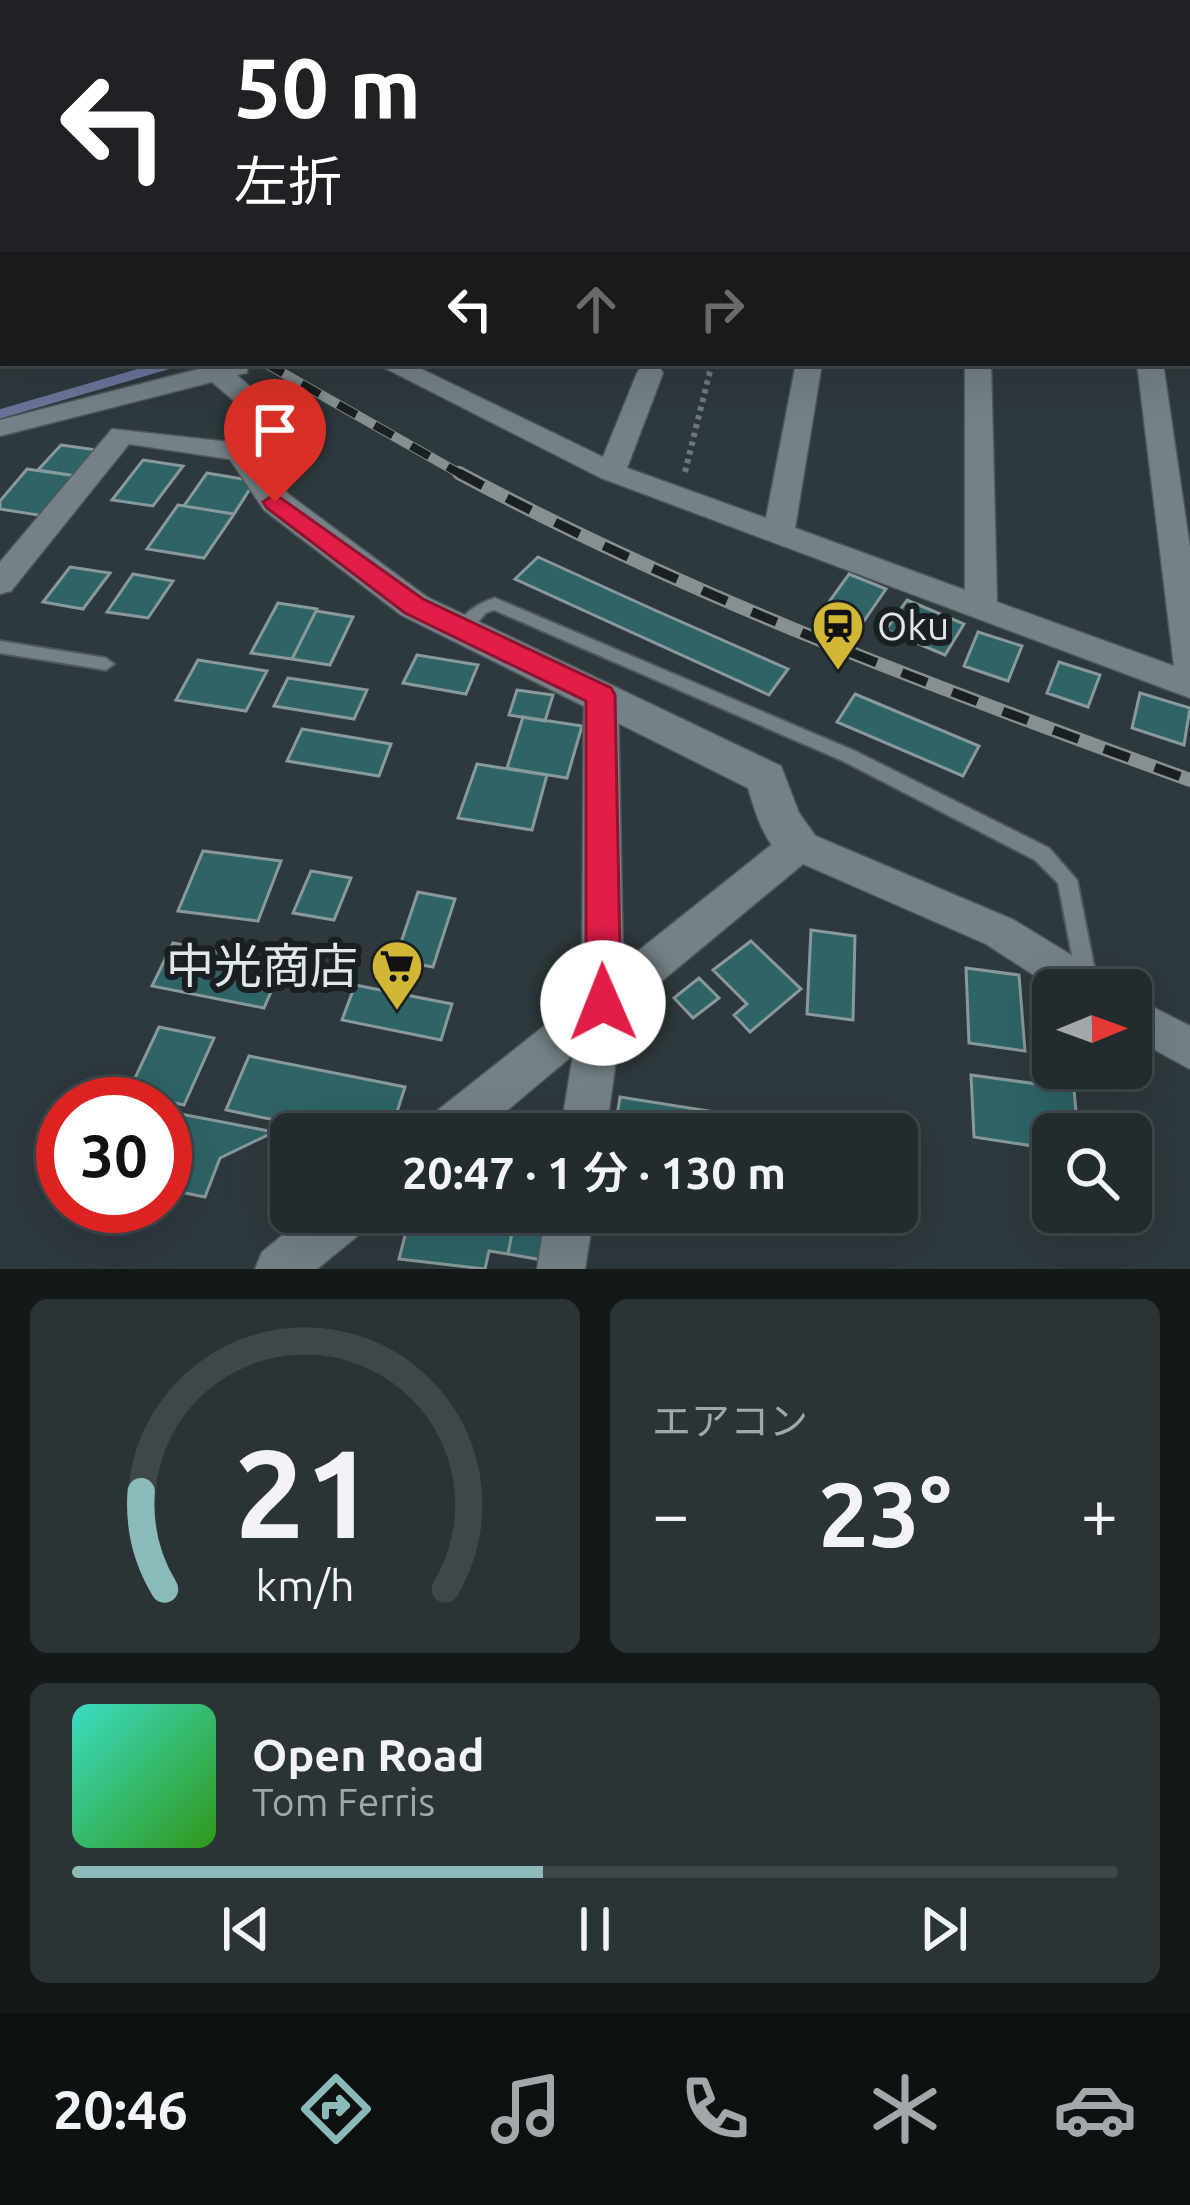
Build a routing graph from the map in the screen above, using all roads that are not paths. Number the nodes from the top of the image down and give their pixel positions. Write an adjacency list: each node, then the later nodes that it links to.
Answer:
1 (394, 366): 9 (street)
2 (808, 366): 10 (street)
3 (978, 366): 12 (street)
4 (1150, 366): 16 (street)
5 (236, 368): 7 (street); 8 (street)
6 (650, 373): 9 (street)
7 (2, 424)
8 (242, 452): 11 (street); 13 (street)
9 (610, 472): 10 (street)
10 (779, 531): 12 (street)
11 (0, 583)
12 (981, 608): 17 (street)
13 (462, 628): 18 (street); 21 (lane)
14 (0, 647): 15 (lane)
15 (106, 664)
16 (1190, 664)
17 (1190, 686)
18 (601, 695): 19 (street); 22 (street)
19 (799, 845): 20 (street); 22 (street)
20 (1058, 969)
21 (1086, 969)
22 (603, 1003): 25 (street); 26 (street)
23 (1152, 1027): 24 (street)
24 (1190, 1049)
25 (469, 1113)
26 (586, 1113)
27 (324, 1233): 29 (street)
28 (567, 1233): 30 (street)
29 (280, 1269)
30 (561, 1269)

